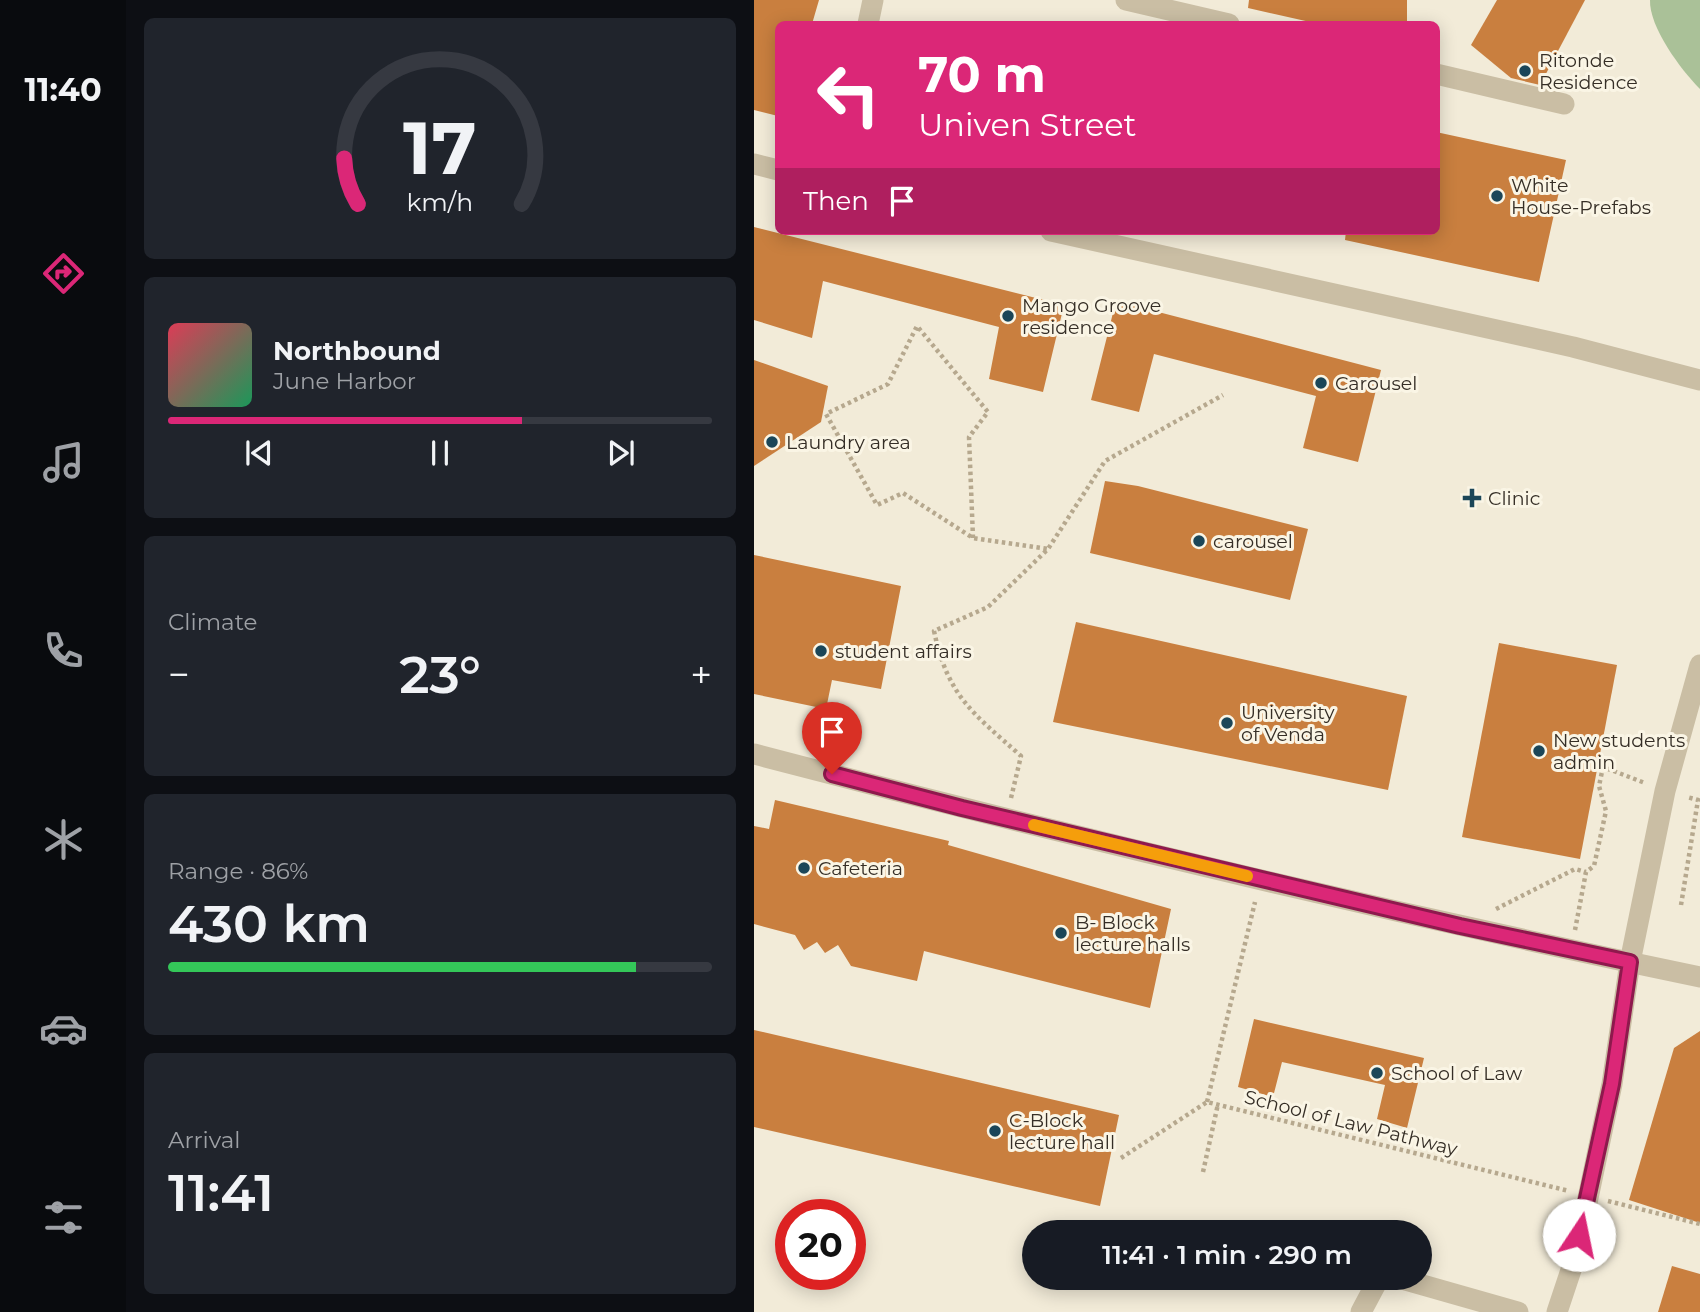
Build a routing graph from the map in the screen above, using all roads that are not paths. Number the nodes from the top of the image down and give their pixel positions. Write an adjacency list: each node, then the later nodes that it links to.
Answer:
1 (873, 0): 3 (lane)
2 (1126, 0): 4 (lane)
3 (869, 21)
4 (1216, 21)
5 (1440, 75): 6 (lane)
6 (1564, 104)
7 (754, 164): 8 (lane)
8 (775, 169)
9 (1069, 235): 10 (lane)
10 (1700, 380)
11 (1700, 664): 13 (lane)
12 (754, 754): 13 (lane)
13 (1630, 962): 14 (lane); 20 (lane)
14 (1700, 976)
15 (1373, 1290): 18 (lane)
16 (1426, 1290): 17 (lane)
17 (1459, 1304): 19 (lane)
18 (1361, 1312)
19 (1518, 1312)
20 (1557, 1312)

